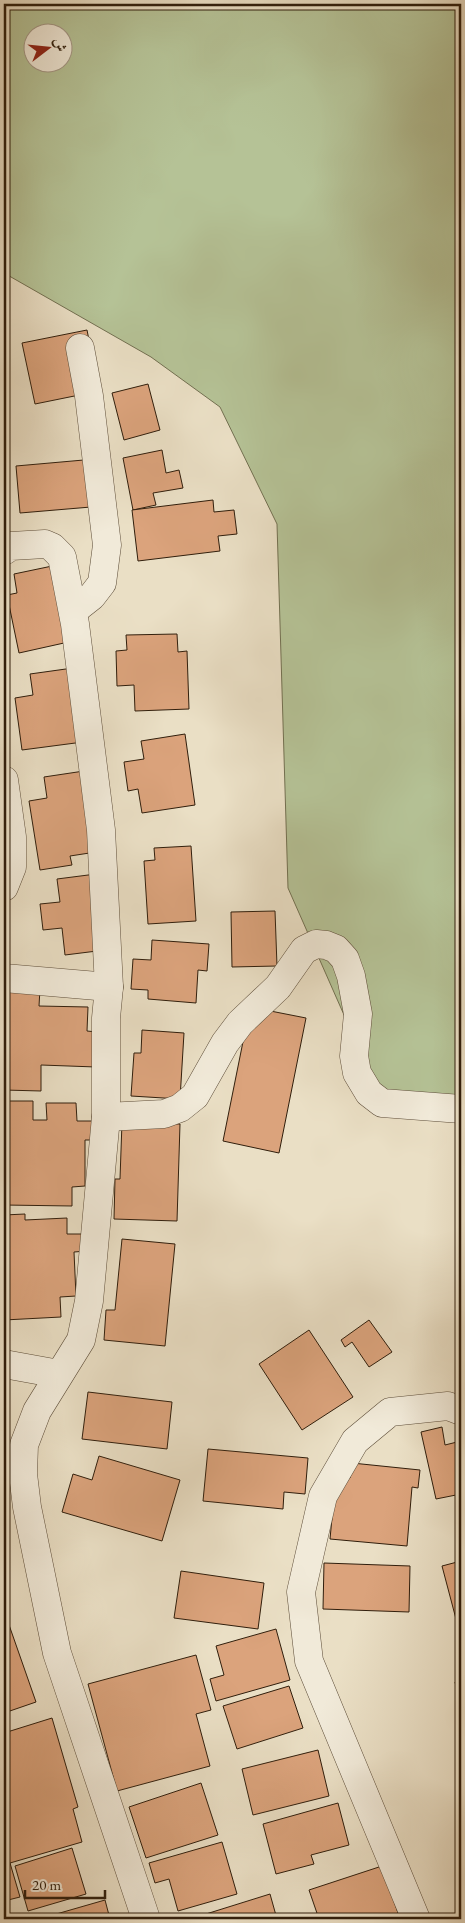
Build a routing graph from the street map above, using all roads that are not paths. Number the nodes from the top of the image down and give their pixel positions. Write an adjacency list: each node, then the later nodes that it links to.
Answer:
1 (80, 348): 3 (street)
2 (4, 551): 3 (street)
3 (73, 611): 7 (street)
4 (4, 780): 5 (street)
5 (4, 887)
6 (4, 978): 7 (street)
7 (109, 986): 9 (street)
8 (461, 1109): 9 (street)
9 (106, 1117): 11 (street)
10 (4, 1364): 11 (street)
11 (59, 1374): 13 (street)
12 (461, 1411): 14 (street)
13 (146, 1919)
14 (416, 1919)

